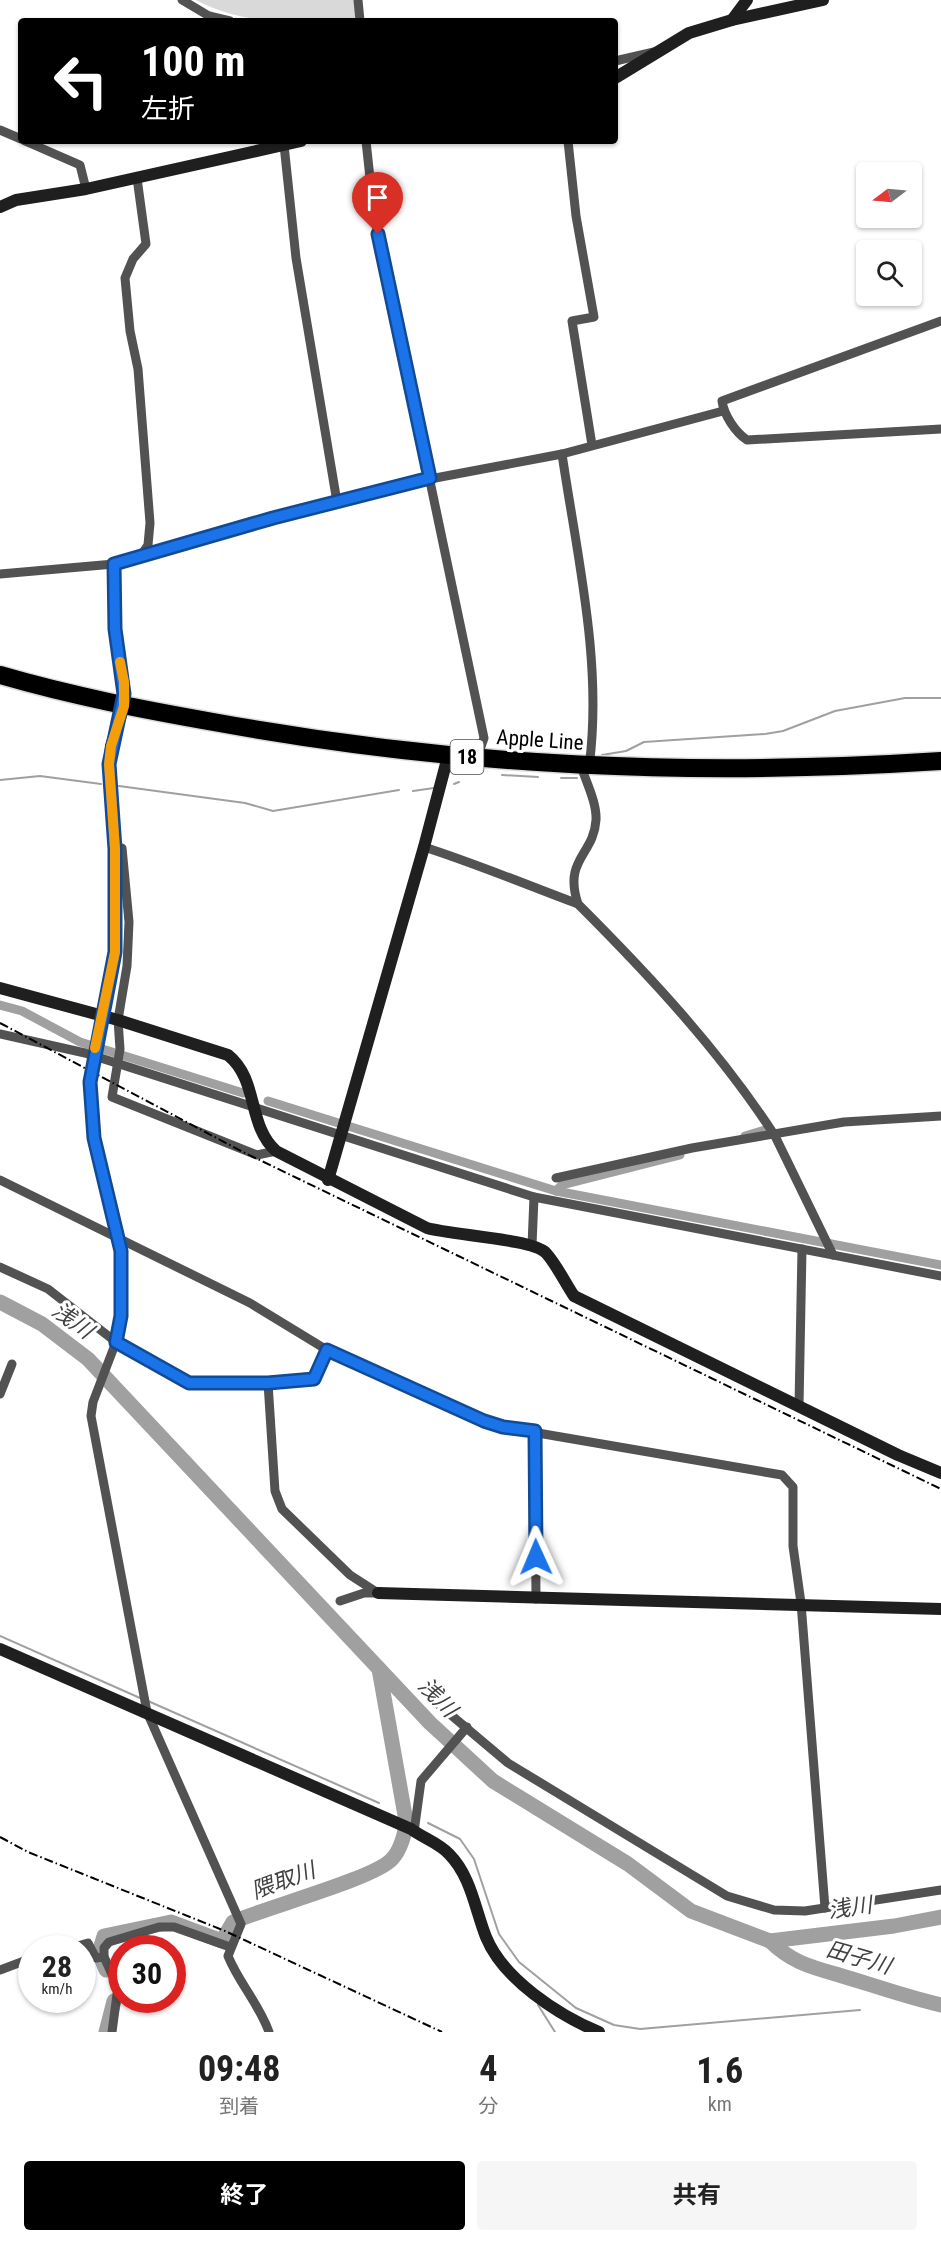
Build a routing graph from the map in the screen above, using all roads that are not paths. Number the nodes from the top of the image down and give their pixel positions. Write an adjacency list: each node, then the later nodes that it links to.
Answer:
1 (182, 0): 5 (street)
2 (358, 0): 6 (street)
3 (747, 0): 7 (street)
4 (823, 0): 7 (street)
5 (217, 18)
6 (360, 18)
7 (732, 20): 8 (street)
8 (660, 51): 9 (street); 10 (street)
9 (618, 60)
10 (618, 76)
11 (0, 130): 12 (street)
12 (18, 138)
13 (32, 144): 19 (street)
14 (288, 144): 17 (street)
15 (366, 144): 26 (street)
16 (568, 144): 24 (street)
17 (284, 145): 18 (street); 27 (street)
18 (137, 178): 19 (street); 28 (street)
19 (86, 189): 20 (street)
20 (0, 207)
21 (941, 321): 22 (street)
22 (723, 411): 23 (street); 24 (street)
23 (941, 429)
24 (592, 445): 25 (street)
25 (562, 454): 26 (street); 36 (street)
26 (430, 478): 27 (street); 34 (street)
27 (337, 502): 28 (street)
28 (140, 557): 29 (street)
29 (114, 564): 30 (street); 32 (street)
30 (0, 574)
31 (0, 675): 32 (highway, Apple Line / 18)
32 (124, 706): 33 (highway, Apple Line / 18); 38 (street)
33 (448, 756): 34 (highway, Apple Line / 18); 37 (street)
34 (477, 758): 36 (highway, Apple Line / 18)
35 (941, 761): 36 (highway, Apple Line / 18)
36 (585, 766): 39 (street)
37 (424, 848): 39 (street); 46 (street)
38 (115, 849): 41 (street); 58 (street, bridge)
39 (578, 904): 47 (street)
40 (0, 988): 41 (street)
41 (118, 1020): 43 (street); 44 (street)
42 (0, 1034): 43 (street)
43 (118, 1057): 44 (street); 48 (street)
44 (253, 1105): 46 (street); 48 (street)
45 (941, 1116): 47 (street)
46 (345, 1128): 51 (street); 52 (street)
47 (776, 1136): 49 (street); 55 (street)
48 (276, 1151): 51 (street)
49 (556, 1178)
50 (0, 1180): 59 (street)
51 (328, 1180): 53 (street)
52 (534, 1197): 53 (street); 54 (street)
53 (532, 1245): 63 (street)
54 (802, 1249): 55 (street); 63 (street)
55 (832, 1252): 57 (street)
56 (0, 1267): 58 (street)
57 (941, 1276)
58 (116, 1342): 61 (street); 73 (street)
59 (327, 1350): 61 (street); 64 (street)
60 (12, 1364): 62 (street)
61 (268, 1383): 66 (street)
62 (0, 1394)
63 (799, 1406): 65 (street)
64 (535, 1431): 67 (street); 69 (street)
65 (941, 1473)
66 (378, 1593): 67 (street); 68 (street)
67 (536, 1599): 69 (street)
68 (340, 1601)
69 (801, 1603): 70 (street); 77 (street)
70 (941, 1609)
71 (0, 1649): 73 (street)
72 (432, 1699): 74 (street)
73 (147, 1712): 75 (street); 78 (street)
74 (466, 1728): 75 (street); 77 (street)
75 (413, 1831): 85 (street)
76 (941, 1890): 77 (street)
77 (825, 1908)
78 (230, 1947): 80 (street); 84 (street)
79 (96, 1958): 80 (street)
80 (102, 1958): 83 (street)
81 (18, 1963): 82 (street)
82 (0, 1970)
83 (112, 2032)
84 (269, 2032)
85 (599, 2032)

